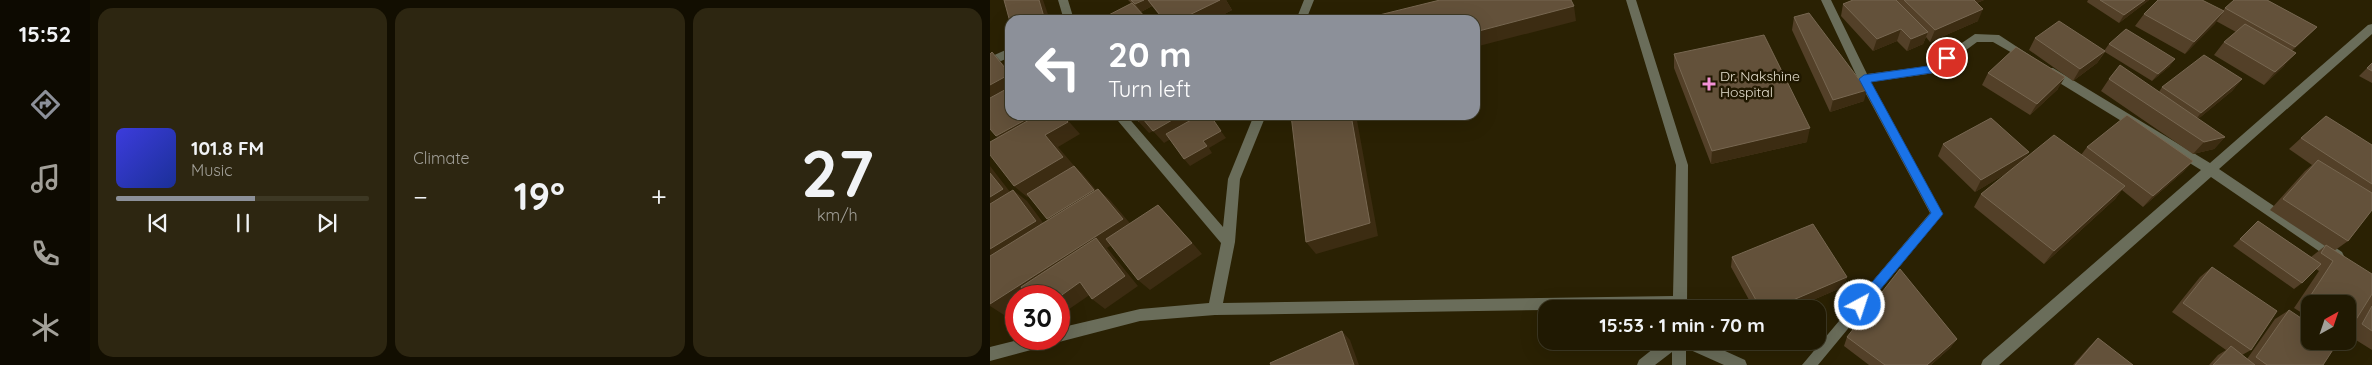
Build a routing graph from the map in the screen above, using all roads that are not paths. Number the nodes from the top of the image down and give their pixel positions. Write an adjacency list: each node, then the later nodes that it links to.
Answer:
1 (1063, 0): 5 (street)
2 (1309, 0): 6 (street)
3 (1631, 0): 16 (street)
4 (1826, 0): 10 (street)
5 (1068, 15)
6 (1302, 15)
7 (2372, 28): 13 (street)
8 (1005, 54): 9 (street)
9 (990, 62)
10 (1864, 79): 13 (street); 28 (street)
11 (1124, 120): 14 (street)
12 (1258, 120): 14 (street)
13 (2211, 170): 15 (street); 29 (street)
14 (1228, 242): 18 (street)
15 (2348, 263)
16 (1680, 300)
17 (1538, 306): 18 (street)
18 (1215, 309): 19 (street)
19 (1070, 332)
20 (1005, 350): 24 (street)
21 (1663, 350): 25 (street)
22 (1680, 350): 26 (street)
23 (1706, 350): 27 (street)
24 (990, 354)
25 (1644, 365)
26 (1679, 365)
27 (1740, 365)
28 (1809, 365)
29 (1988, 365)

